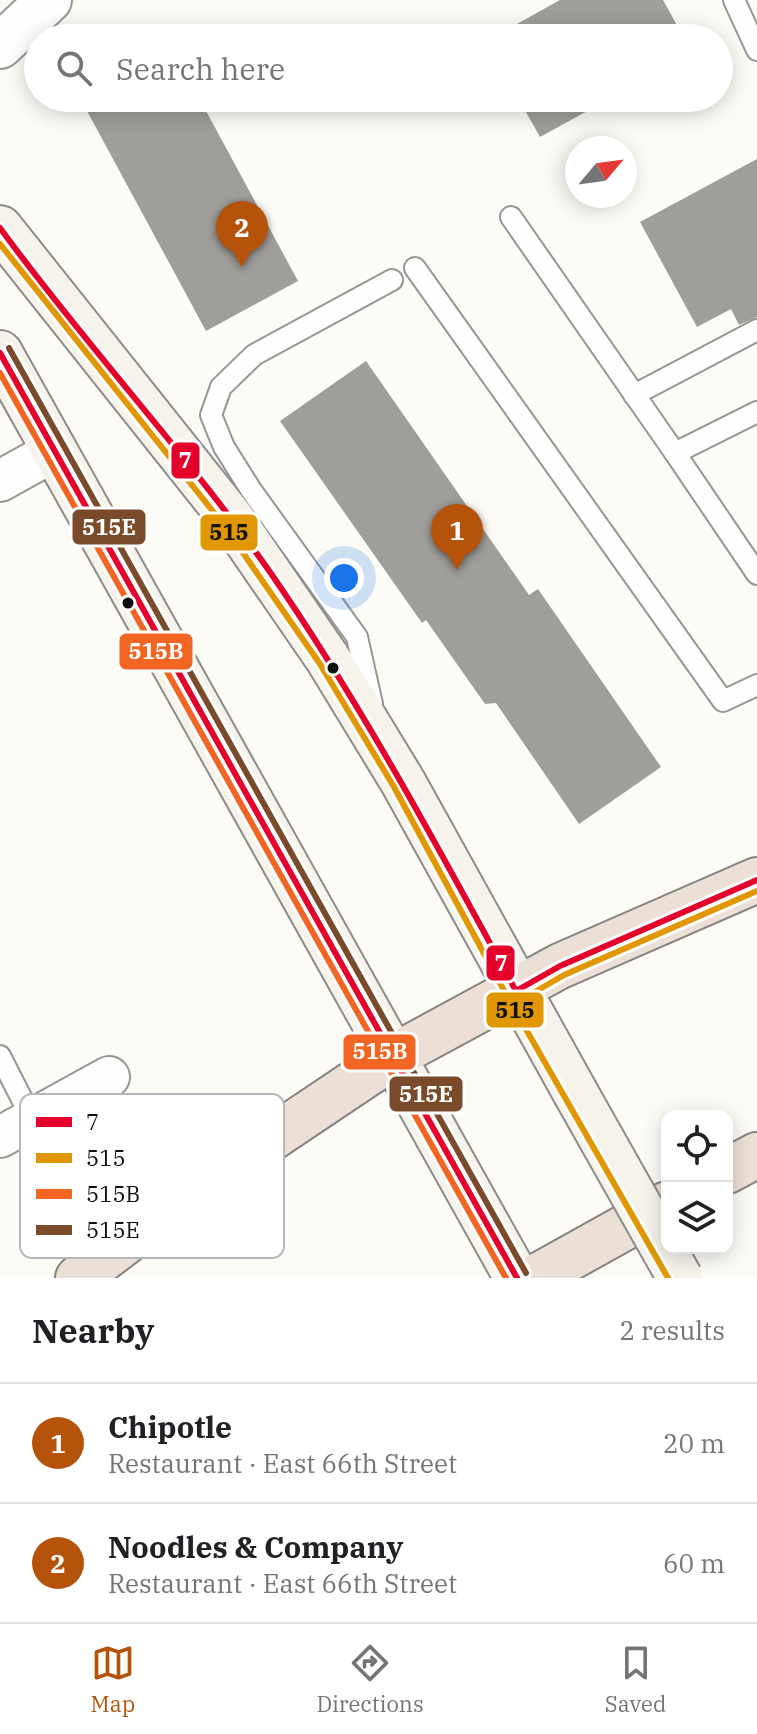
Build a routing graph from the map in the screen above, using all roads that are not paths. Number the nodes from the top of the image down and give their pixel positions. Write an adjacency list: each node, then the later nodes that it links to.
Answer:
1 (49, 0): 3 (street)
2 (734, 0): 4 (lane)
3 (0, 46)
4 (757, 50)
5 (511, 217): 11 (lane)
6 (0, 228): 18 (main road)
7 (415, 268): 17 (lane)
8 (392, 280): 18 (lane)
9 (757, 330): 11 (lane)
10 (0, 353): 13 (main road)
11 (634, 395): 14 (lane)
12 (757, 412): 14 (lane)
13 (54, 451): 15 (street); 22 (main road)
14 (675, 453): 16 (lane)
15 (0, 481)
16 (757, 574)
17 (757, 685)
18 (381, 747): 20 (main road)
19 (757, 880): 20 (highway)
20 (516, 991): 22 (highway); 34 (main road, bridge)
21 (0, 1056): 25 (lane)
22 (394, 1056): 26 (highway); 32 (main road)
23 (109, 1077): 24 (street)
24 (78, 1094)
25 (16, 1128)
26 (284, 1130)
27 (757, 1155): 28 (highway)
28 (733, 1168)
29 (661, 1207): 33 (highway)
30 (104, 1258): 31 (highway)
31 (78, 1278)
32 (517, 1278)
33 (534, 1278)
34 (680, 1278)

